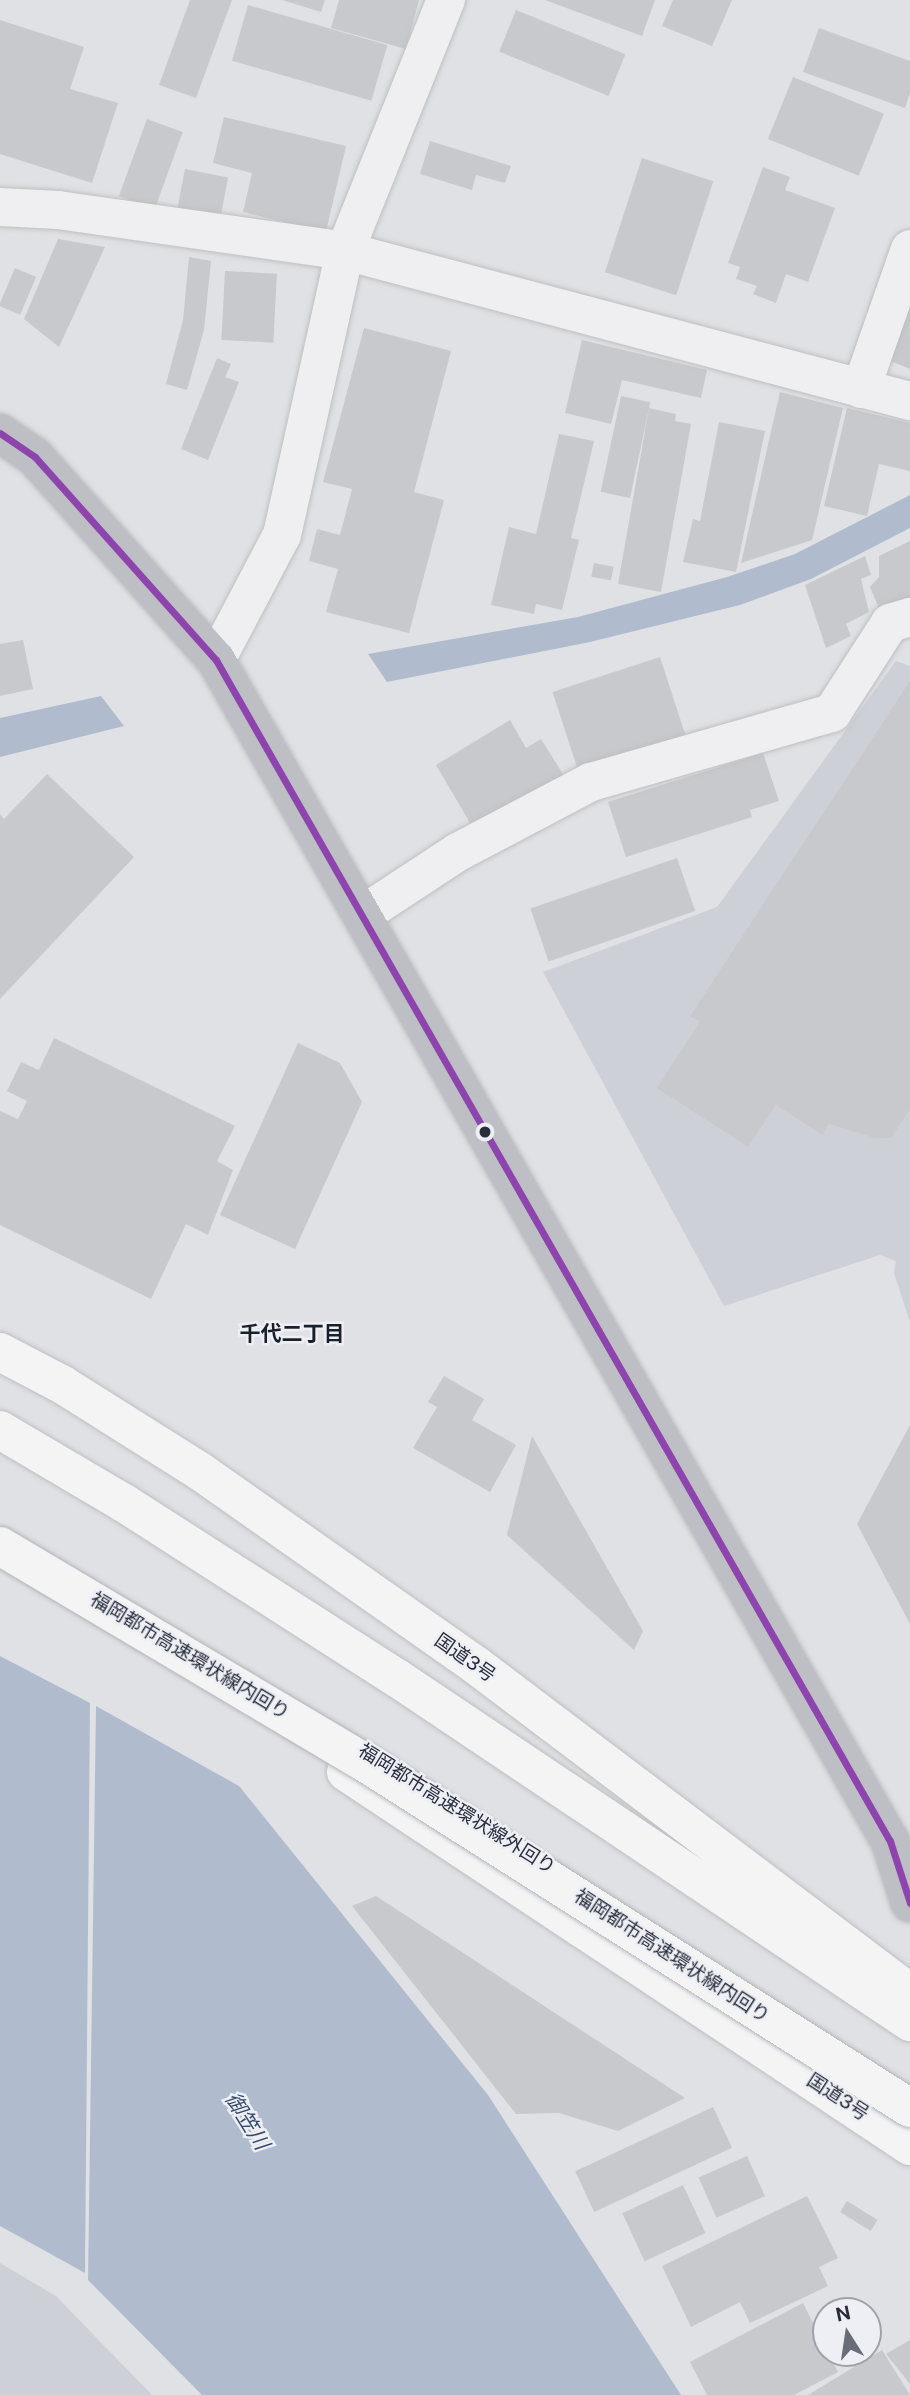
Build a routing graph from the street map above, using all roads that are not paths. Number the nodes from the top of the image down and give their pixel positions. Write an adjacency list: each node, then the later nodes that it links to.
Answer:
1 (446, 0): 4 (street)
2 (0, 207): 4 (street)
3 (910, 249): 5 (street)
4 (345, 251): 5 (street); 9 (street)
5 (861, 389): 6 (street)
6 (910, 401)
7 (0, 433): 9 (street)
8 (910, 617): 10 (street)
9 (216, 660): 10 (street)
10 (362, 915): 16 (street)
11 (0, 1352): 17 (highway, 国道3号)
12 (0, 1421): 18 (highway)
13 (0, 1430): 19 (highway)
14 (0, 1530): 20 (highway, 福岡都市高速環状線外回り); 22 (highway, 国道3号)
15 (0, 1546): 21 (highway, 福岡都市高速環状線内回り, bridge)
16 (910, 1903)
17 (910, 1993)
18 (910, 2011)
19 (910, 2022)
20 (910, 2096)
21 (910, 2108)
22 (910, 2146)

